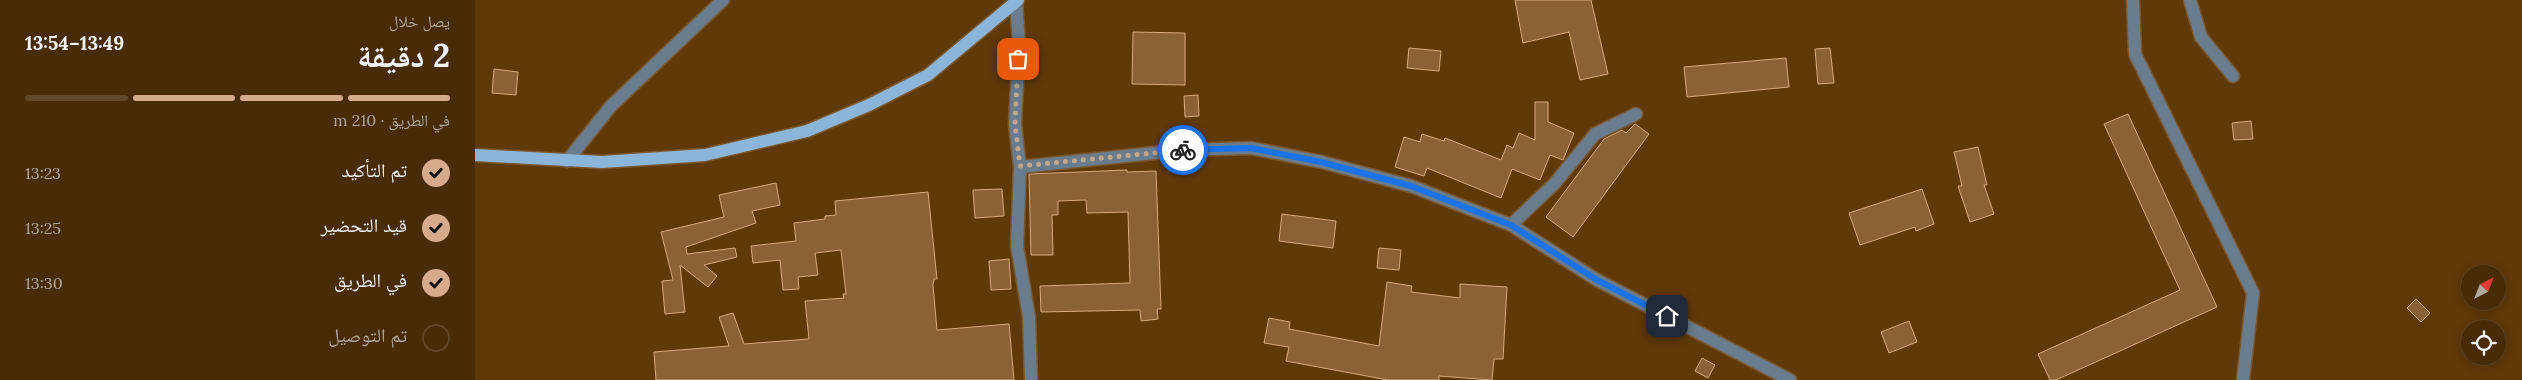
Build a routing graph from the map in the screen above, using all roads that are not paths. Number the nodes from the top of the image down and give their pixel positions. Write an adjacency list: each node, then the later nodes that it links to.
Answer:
1 (723, 0): 8 (street)
2 (2133, 0): 13 (street)
3 (2191, 0): 5 (street)
4 (1017, 1): 8 (main road); 9 (street)
5 (2233, 76)
6 (1636, 114): 10 (street)
7 (475, 155): 8 (main road)
8 (567, 161)
9 (1020, 166): 10 (street); 11 (street)
10 (1511, 225): 12 (street)
11 (1031, 380)
12 (1790, 380)
13 (2243, 380)

